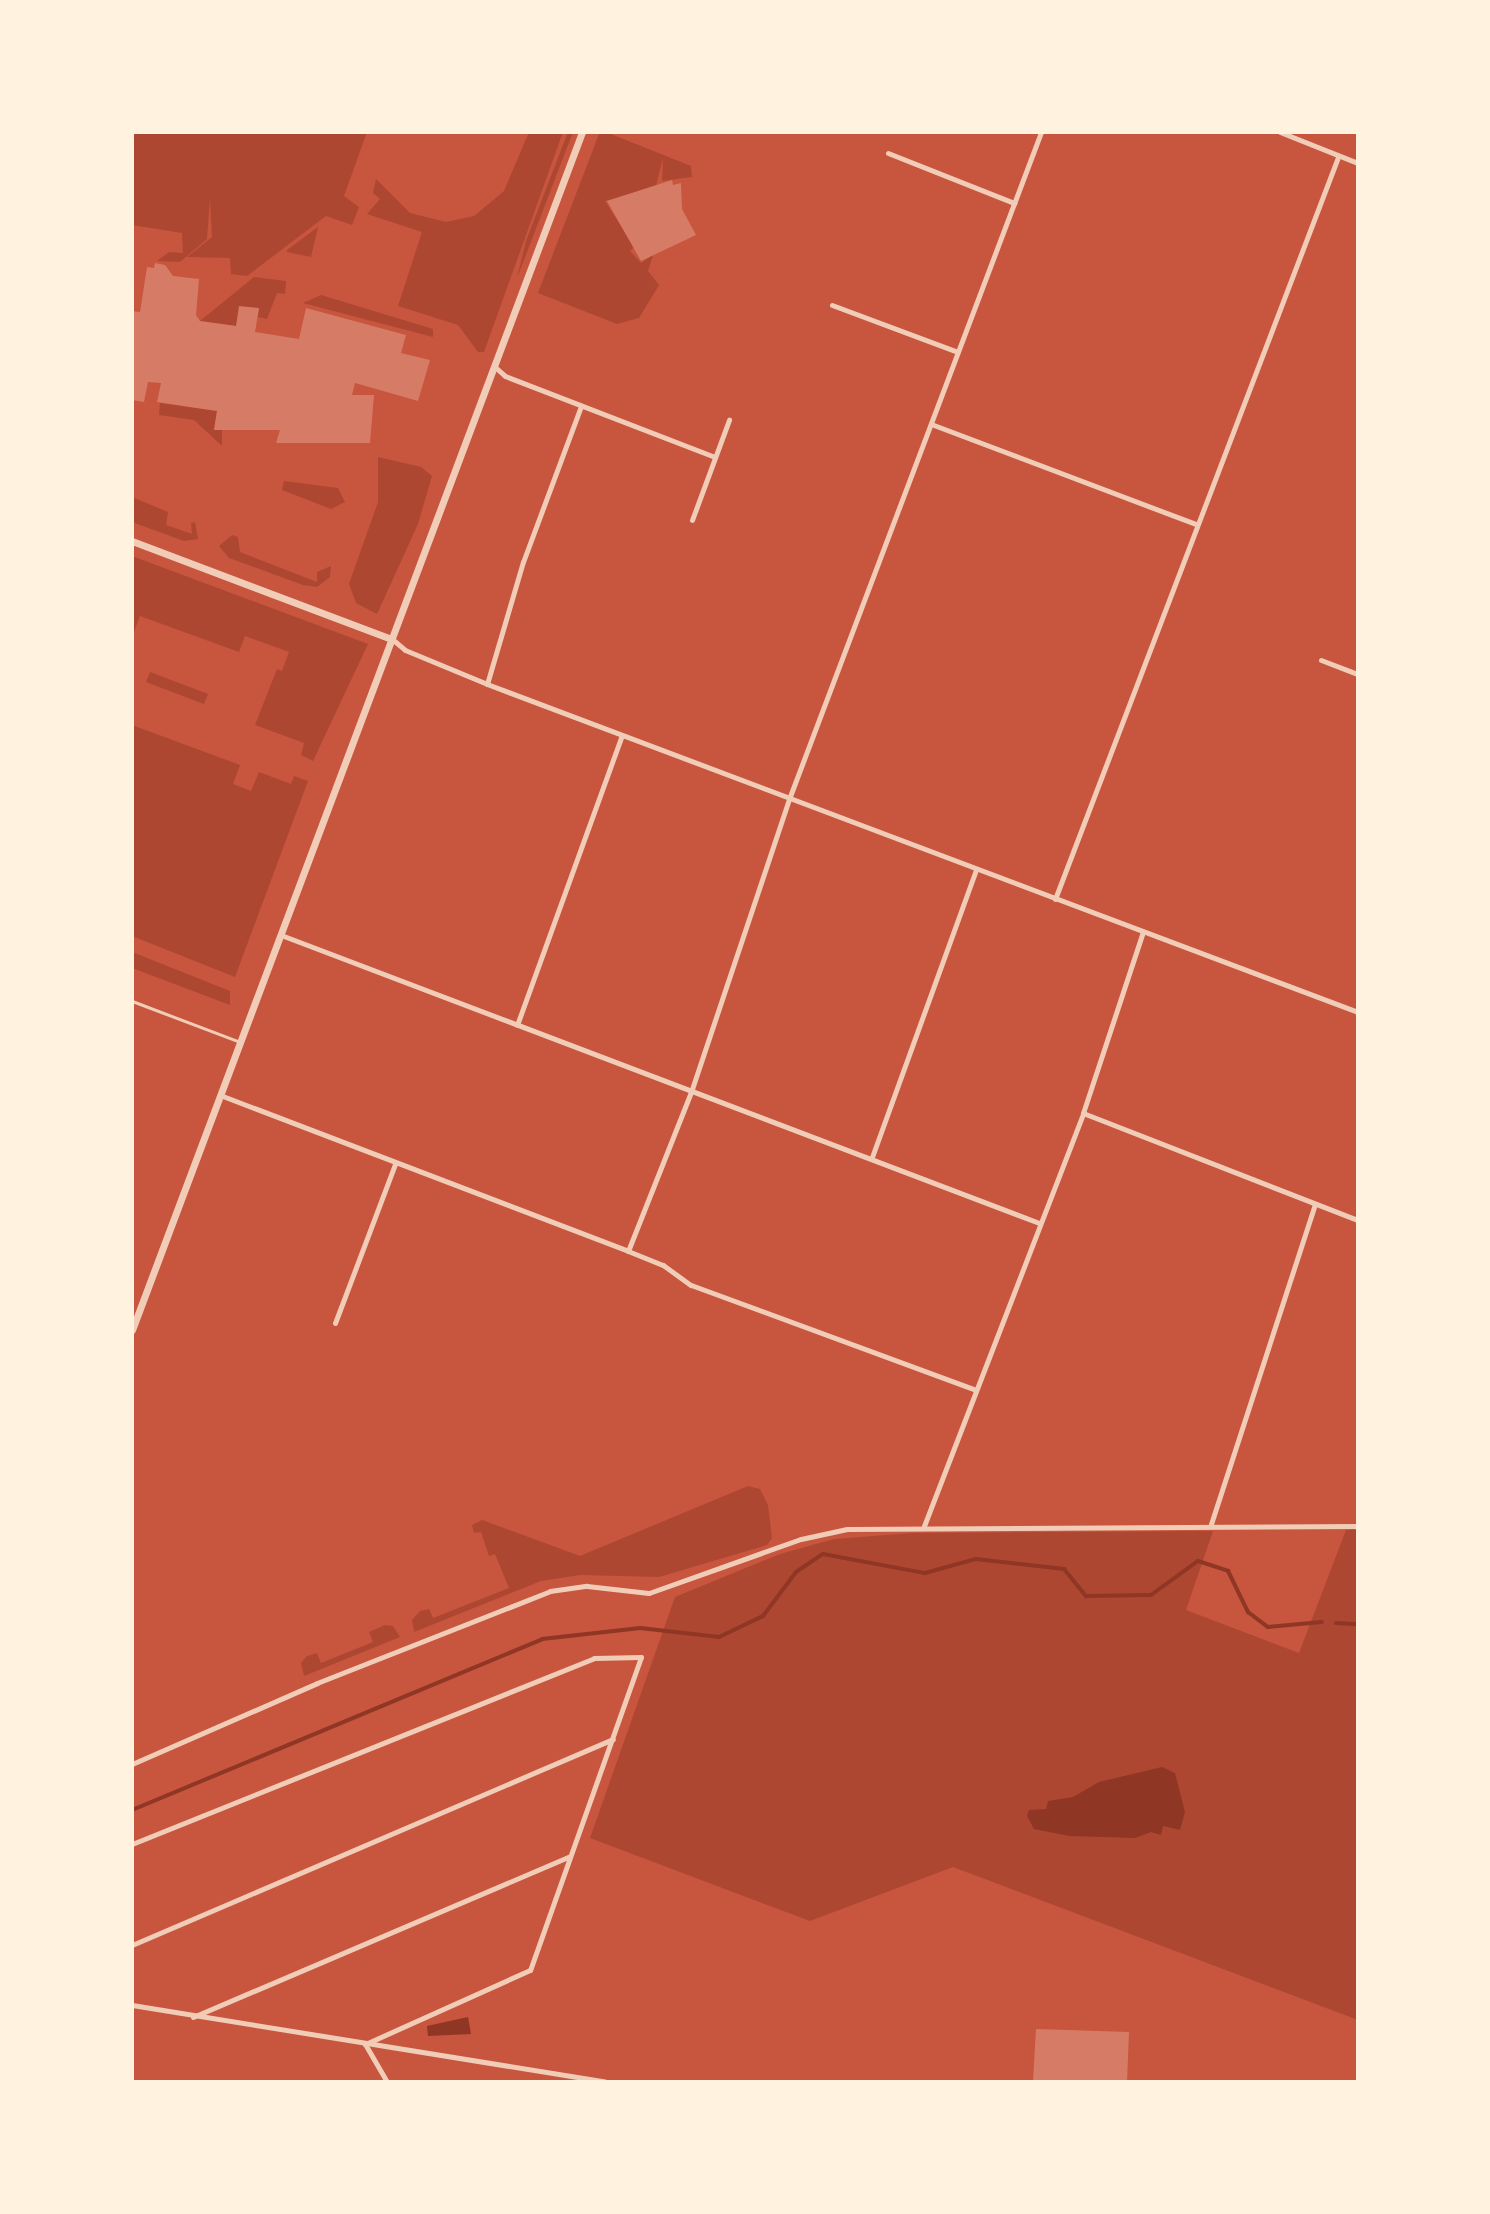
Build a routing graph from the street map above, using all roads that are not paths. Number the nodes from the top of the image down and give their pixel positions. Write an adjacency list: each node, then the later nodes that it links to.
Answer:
1 (582, 132): 10 (street)
2 (1041, 132): 7 (street)
3 (1280, 132): 5 (street)
4 (888, 153): 7 (street)
5 (1338, 157): 6 (street); 16 (street)
6 (1358, 163)
7 (1014, 203): 9 (street)
8 (832, 305): 9 (street)
9 (958, 352): 13 (street)
10 (495, 366): 11 (street); 18 (street)
11 (581, 406): 14 (street); 21 (street)
12 (729, 420): 14 (street)
13 (931, 424): 16 (street); 23 (street)
14 (715, 457): 15 (street)
15 (692, 520)
16 (1195, 524): 25 (street)
17 (132, 541): 18 (street)
18 (392, 639): 21 (street); 27 (street)
19 (1321, 660): 20 (street)
20 (1358, 674)
21 (487, 684): 22 (street)
22 (622, 735): 23 (street); 30 (street)
23 (789, 799): 24 (street); 32 (street)
24 (976, 869): 25 (street); 35 (street)
25 (1055, 899): 26 (street)
26 (1143, 932): 29 (street); 34 (street)
27 (280, 934): 30 (street); 31 (street)
28 (132, 1001): 31 (lane)
29 (1358, 1012)
30 (517, 1025): 32 (street)
31 (240, 1042): 33 (street)
32 (692, 1089): 35 (street); 40 (street)
33 (220, 1095): 36 (street); 42 (street)
34 (1083, 1113): 37 (street); 39 (street)
35 (872, 1157): 39 (street)
36 (395, 1164): 40 (street); 41 (street)
37 (1315, 1204): 38 (street); 44 (street)
38 (1358, 1220)
39 (1039, 1223): 43 (street)
40 (628, 1251): 43 (street)
41 (335, 1323)
42 (132, 1330)
43 (974, 1389): 45 (street)
44 (1211, 1524): 45 (street); 46 (street)
45 (924, 1526): 48 (street)
46 (1358, 1526)
47 (614, 1738): 49 (street); 50 (street); 51 (street)
48 (132, 1764)
49 (132, 1844)
50 (569, 1857): 53 (street); 54 (street)
51 (132, 1945)
52 (132, 2005): 53 (street)
53 (192, 2017): 54 (street)
54 (365, 2044): 55 (street); 56 (street)
55 (387, 2082)
56 (605, 2082)

